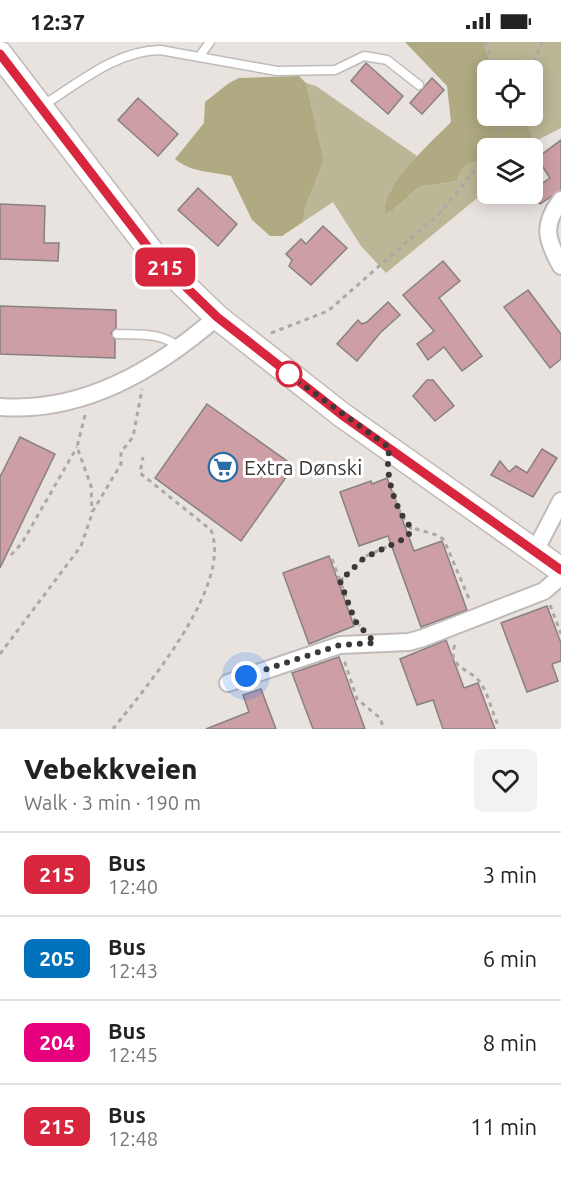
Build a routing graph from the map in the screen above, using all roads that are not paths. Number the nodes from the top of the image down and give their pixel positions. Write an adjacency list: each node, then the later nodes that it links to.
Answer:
1 (210, 42): 3 (lane)
2 (0, 54): 5 (street)
3 (199, 57): 4 (lane); 5 (lane)
4 (419, 85)
5 (42, 106): 8 (street)
6 (561, 200): 7 (street)
7 (561, 266)
8 (217, 317): 10 (street); 13 (street)
9 (117, 334): 10 (lane)
10 (178, 347): 11 (street)
11 (0, 407)
12 (561, 501): 13 (street)
13 (535, 551): 14 (street)
14 (561, 570)
15 (561, 576): 16 (street)
16 (228, 683)

